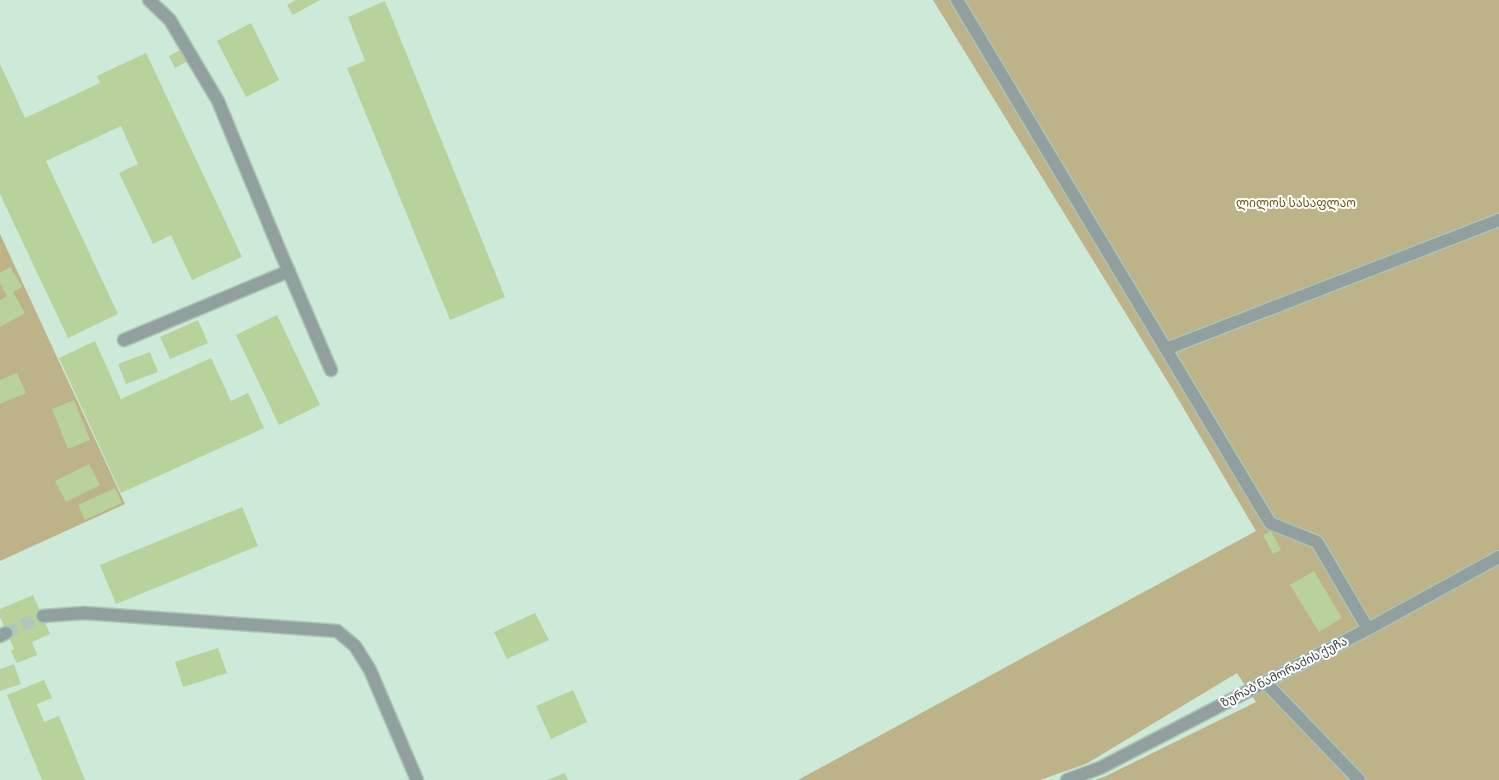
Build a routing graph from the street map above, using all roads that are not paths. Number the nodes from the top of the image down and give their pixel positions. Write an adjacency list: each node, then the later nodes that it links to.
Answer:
1 (150, 0): 4 (street)
2 (957, 0): 6 (street)
3 (1499, 220): 6 (street)
4 (289, 271): 5 (street); 7 (street)
5 (124, 340)
6 (1166, 349): 10 (street)
7 (331, 370)
8 (1499, 558): 10 (street, ზურაბ ნამორაძის ქუჩა)
9 (43, 616): 12 (street)
10 (1368, 629): 11 (street, ზურაბ ნამორაძის ქუჩა)
11 (1265, 682): 13 (street, ზურაბ ნამორაძის ქუჩა); 14 (street)
12 (417, 780)
13 (1067, 780)
14 (1359, 780)

